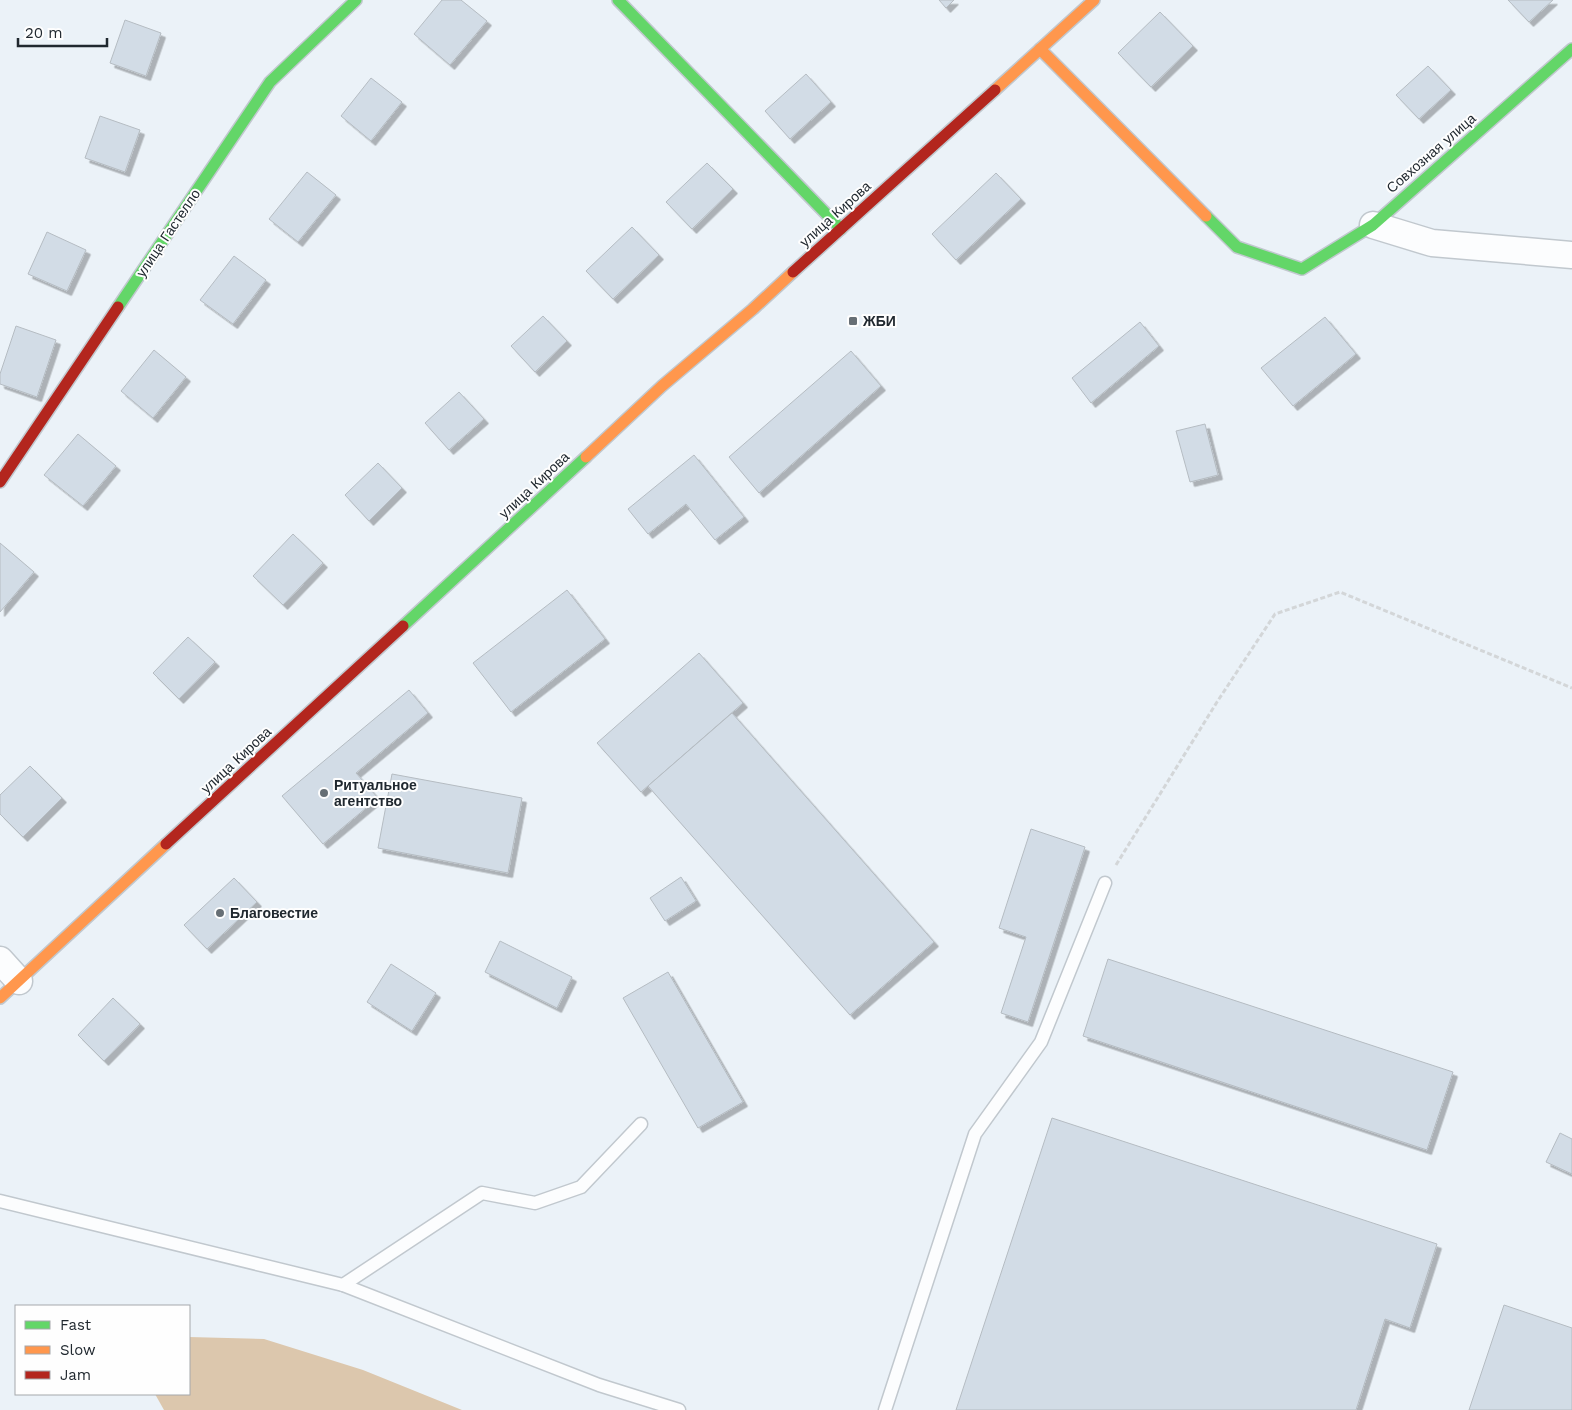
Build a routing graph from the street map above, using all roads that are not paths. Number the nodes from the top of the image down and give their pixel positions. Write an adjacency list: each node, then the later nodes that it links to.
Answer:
1 (356, 0): 9 (street, улица Гастелло)
2 (618, 0): 7 (street)
3 (1094, 0): 4 (street, улица Кирова)
4 (1040, 49): 6 (street, Совхозная улица); 7 (street, улица Кирова)
5 (1572, 49): 6 (street, Совхозная улица)
6 (1372, 225): 8 (street)
7 (841, 229): 12 (street, улица Кирова)
8 (1572, 255)
9 (0, 482)
10 (1106, 883): 18 (lane)
11 (0, 960): 12 (street)
12 (19, 981): 13 (street, улица Кирова)
13 (0, 998)
14 (641, 1124): 16 (lane)
15 (0, 1201): 16 (lane)
16 (343, 1285): 17 (lane)
17 (679, 1410)
18 (885, 1410)

